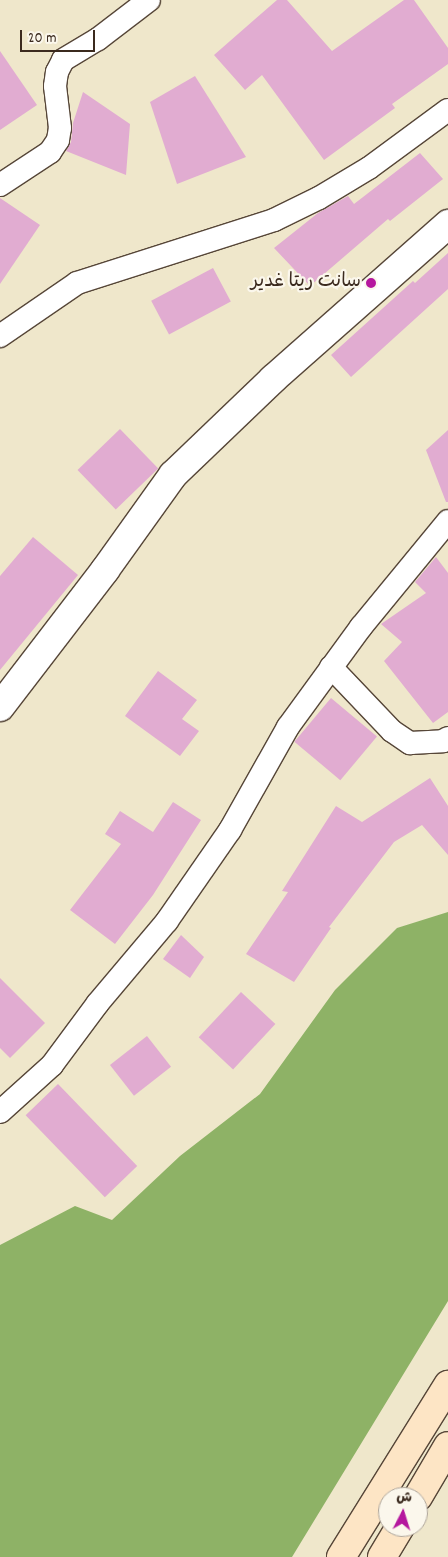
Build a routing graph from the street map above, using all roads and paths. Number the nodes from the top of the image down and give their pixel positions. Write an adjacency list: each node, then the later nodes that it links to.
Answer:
1 (149, 0): 3 (street)
2 (448, 110): 5 (street)
3 (0, 185)
4 (448, 224): 8 (street)
5 (0, 336)
6 (448, 521): 7 (street)
7 (331, 667): 9 (street); 10 (street)
8 (0, 707)
9 (448, 738)
10 (0, 1112)
11 (448, 1385): 15 (main road)
12 (448, 1446): 13 (main road)
13 (424, 1487)
14 (394, 1537): 16 (main road)
15 (342, 1557)
16 (382, 1557)

